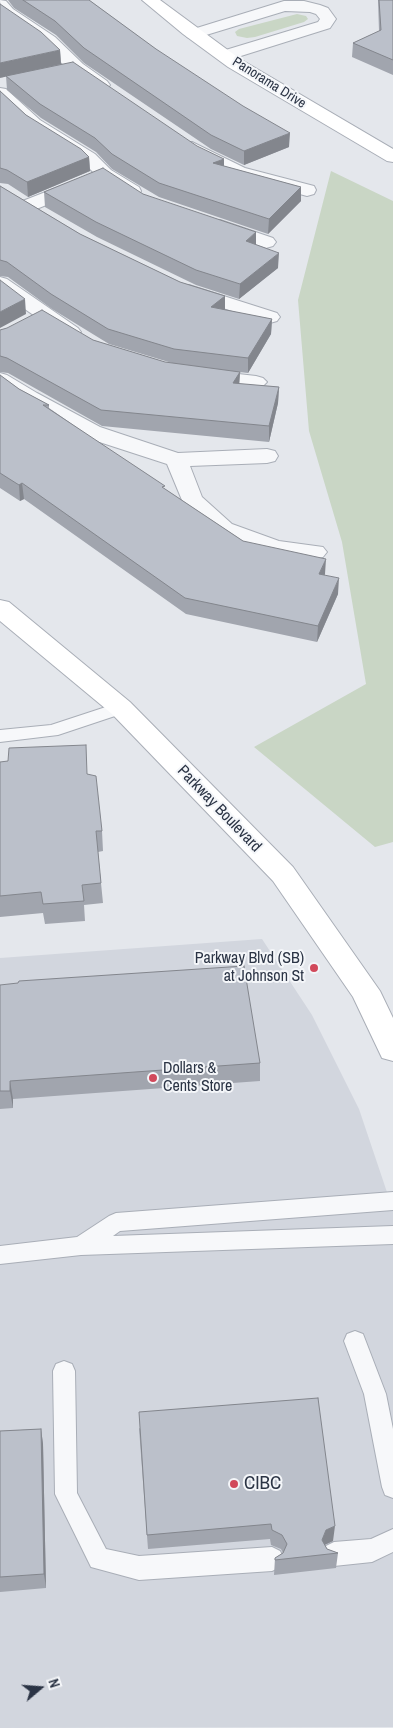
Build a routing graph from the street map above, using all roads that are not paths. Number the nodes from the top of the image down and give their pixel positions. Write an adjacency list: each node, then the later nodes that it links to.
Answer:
1 (150, 0): 3 (street, Panorama Drive)
2 (0, 4): 5 (street)
3 (193, 34): 4 (street, Panorama Drive); 4 (street)
4 (225, 56): 10 (street, Panorama Drive)
5 (77, 68): 6 (street); 8 (street)
6 (58, 72)
7 (3, 86): 11 (street)
8 (116, 95)
9 (180, 139): 12 (street)
10 (393, 157)
11 (105, 174): 13 (street); 14 (street)
12 (307, 190)
13 (147, 200)
14 (50, 220)
15 (204, 221): 16 (street)
16 (266, 242)
17 (0, 283): 20 (street)
18 (171, 283): 19 (street)
19 (270, 317)
20 (84, 340)
21 (181, 373): 23 (street)
22 (0, 379): 25 (street)
23 (256, 382)
24 (267, 456): 25 (street)
25 (176, 460): 26 (street)
26 (315, 552)
27 (0, 608): 28 (street, Parkway Boulevard)
28 (122, 708): 29 (lane); 30 (street, Parkway Boulevard)
29 (0, 736)
30 (393, 1049)
31 (393, 1201): 33 (lane)
32 (393, 1235): 33 (lane)
33 (81, 1246): 34 (lane)
34 (0, 1255)
35 (355, 1341): 37 (lane)
36 (64, 1371): 40 (lane)
37 (393, 1487)
38 (393, 1540): 39 (lane)
39 (334, 1554)
40 (272, 1559)

